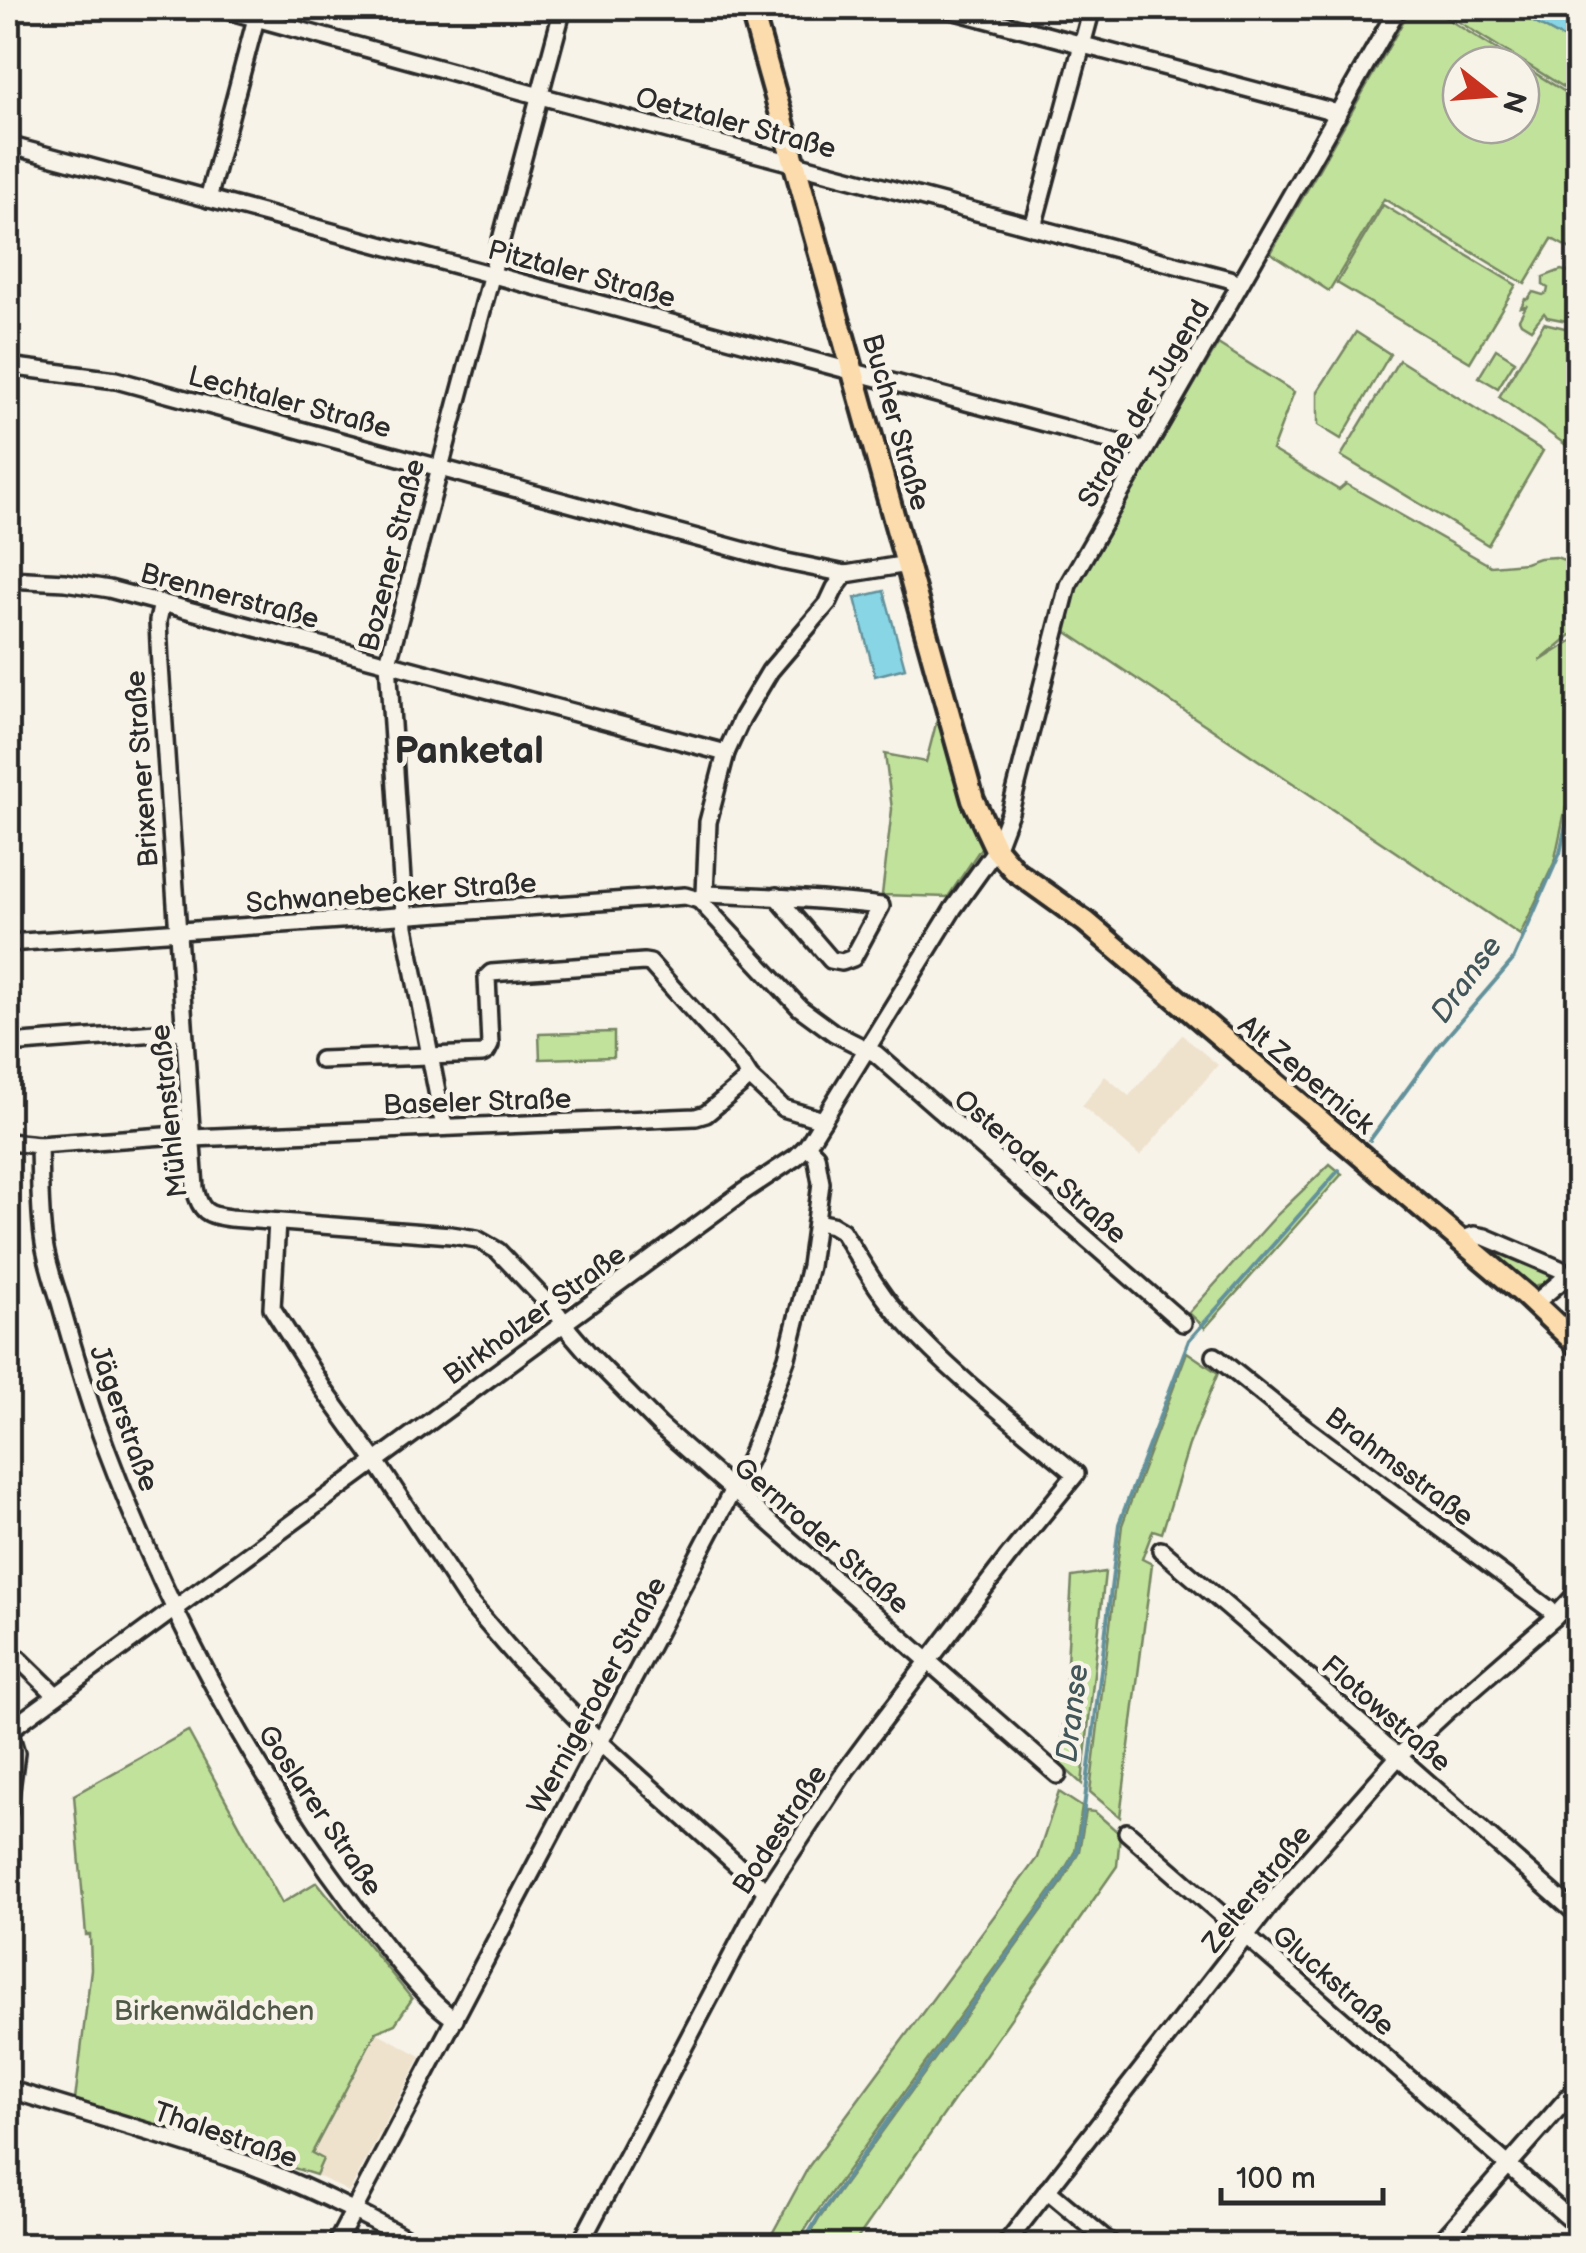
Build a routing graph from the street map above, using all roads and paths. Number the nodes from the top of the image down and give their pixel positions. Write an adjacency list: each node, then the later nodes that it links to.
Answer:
1 (220, 8): 7 (street, Oetztaler Straße)
2 (563, 8): 9 (street, Bozener Straße)
3 (750, 8): 12 (main road, Bucher Straße)
4 (944, 8): 8 (street)
5 (1092, 8): 8 (street)
6 (1398, 8): 10 (street, Straße der Jugend)
7 (258, 12): 9 (street, Oetztaler Straße); 13 (street)
8 (1082, 44): 10 (street); 14 (street)
9 (540, 96): 12 (street, Oetztaler Straße); 15 (street, Bozener Straße)
10 (1337, 116): 16 (street, Straße der Jugend)
11 (8, 145): 13 (street, Pitztaler Straße)
12 (794, 162): 14 (street, Oetztaler Straße); 18 (main road, Bucher Straße)
13 (208, 199): 15 (street, Pitztaler Straße)
14 (1033, 226): 16 (street, Oetztaler Straße)
15 (492, 275): 18 (street, Pitztaler Straße); 20 (street, Bozener Straße)
16 (1239, 285): 19 (street, Straße der Jugend)
17 (8, 366): 20 (street, Lechtaler Straße)
18 (854, 372): 19 (street, Pitztaler Straße); 21 (main road, Bucher Straße)
19 (1142, 452): 27 (street, Straße der Jugend)
20 (439, 466): 22 (street, Lechtaler Straße); 25 (street, Bozener Straße)
21 (908, 564): 22 (street); 27 (main road, Bucher Straße)
22 (846, 574): 26 (street)
23 (8, 579): 24 (street, Brennerstraße)
24 (162, 602): 25 (street, Brennerstraße); 31 (street, Brixener Straße)
25 (388, 662): 26 (street, Brennerstraße); 30 (street, Bozener Straße)
26 (726, 753): 29 (street)
27 (996, 850): 35 (street, Birkholzer Straße); 47 (main road, Alt Zepernick)
28 (776, 896): 28 (street, Schwanebecker Straße); 29 (street, Schwanebecker Straße)
29 (702, 897): 30 (street, Schwanebecker Straße); 35 (street, Osteroder Straße)
30 (404, 916): 31 (street, Schwanebecker Straße); 36 (street, Bozener Straße)
31 (176, 932): 32 (street, Schwanebecker Straße); 33 (street, Mühlenstraße)
32 (8, 943)
33 (184, 1030): 34 (street); 41 (street, Mühlenstraße)
34 (8, 1044)
35 (866, 1048): 39 (street, Birkholzer Straße); 50 (street, Osteroder Straße)
36 (431, 1058): 37 (street); 38 (street); 40 (street, Bozener Straße)
37 (321, 1060)
38 (750, 1078): 39 (street); 40 (street, Baseler Straße)
39 (823, 1120): 44 (street, Birkholzer Straße)
40 (444, 1127): 41 (street, Baseler Straße)
41 (192, 1136): 43 (street, Baseler Straße); 45 (street, Mühlenstraße)
42 (8, 1142): 43 (street, Baseler Straße)
43 (39, 1144): 58 (street, Jägerstraße)
44 (806, 1146): 46 (street, Wernigeroder Straße); 51 (street, Birkholzer Straße)
45 (277, 1222): 51 (street, Mühlenstraße); 54 (street)
46 (817, 1222): 55 (street, Wernigeroder Straße); 61 (street, Bodestraße)
47 (1460, 1240): 48 (street); 49 (main road, Alt Zepernick)
48 (1572, 1271): 49 (street)
49 (1535, 1303): 52 (main road, Alt Zepernick)
50 (1183, 1323)
51 (563, 1324): 54 (street, Birkholzer Straße); 55 (street, Gernroder Straße)
52 (1578, 1345)
53 (1215, 1356): 59 (street, Brahmsstraße)
54 (376, 1461): 58 (street, Birkholzer Straße); 64 (street)
55 (732, 1490): 61 (street, Gernroder Straße); 64 (street, Wernigeroder Straße)
56 (1160, 1550): 65 (street, Flotowstraße)
57 (1578, 1592): 59 (street, Zelterstraße)
58 (173, 1609): 62 (street, Birkholzer Straße); 72 (street, Goslarer Straße)
59 (1556, 1616): 65 (street, Zelterstraße)
60 (8, 1648): 62 (street)
61 (928, 1660): 66 (street, Gernroder Straße); 69 (street, Bodestraße)
62 (56, 1695): 63 (street, Birkholzer Straße)
63 (8, 1730): 67 (street)
64 (600, 1742): 69 (street); 72 (street, Wernigeroder Straße)
65 (1399, 1756): 70 (street, Flotowstraße); 71 (street, Zelterstraße)
66 (1058, 1775)
67 (8, 1812)
68 (1126, 1832): 71 (street, Gluckstraße)
69 (766, 1892): 81 (street, Bodestraße)
70 (1578, 1915)
71 (1246, 1936): 75 (street, Gluckstraße); 76 (street, Zelterstraße)
72 (454, 2019): 77 (street, Wernigeroder Straße)
73 (1578, 2086): 75 (street)
74 (8, 2089): 77 (street, Thalestraße)
75 (1509, 2165): 78 (street, Gluckstraße); 84 (street)
76 (1047, 2190): 82 (street, Zelterstraße); 83 (street)
77 (354, 2210): 79 (street, Wernigeroder Straße); 80 (street, Thalestraße)
78 (1578, 2226)
79 (335, 2246)
80 (420, 2246)
81 (579, 2246)
82 (1004, 2246)
83 (1114, 2246)
84 (1437, 2246)

